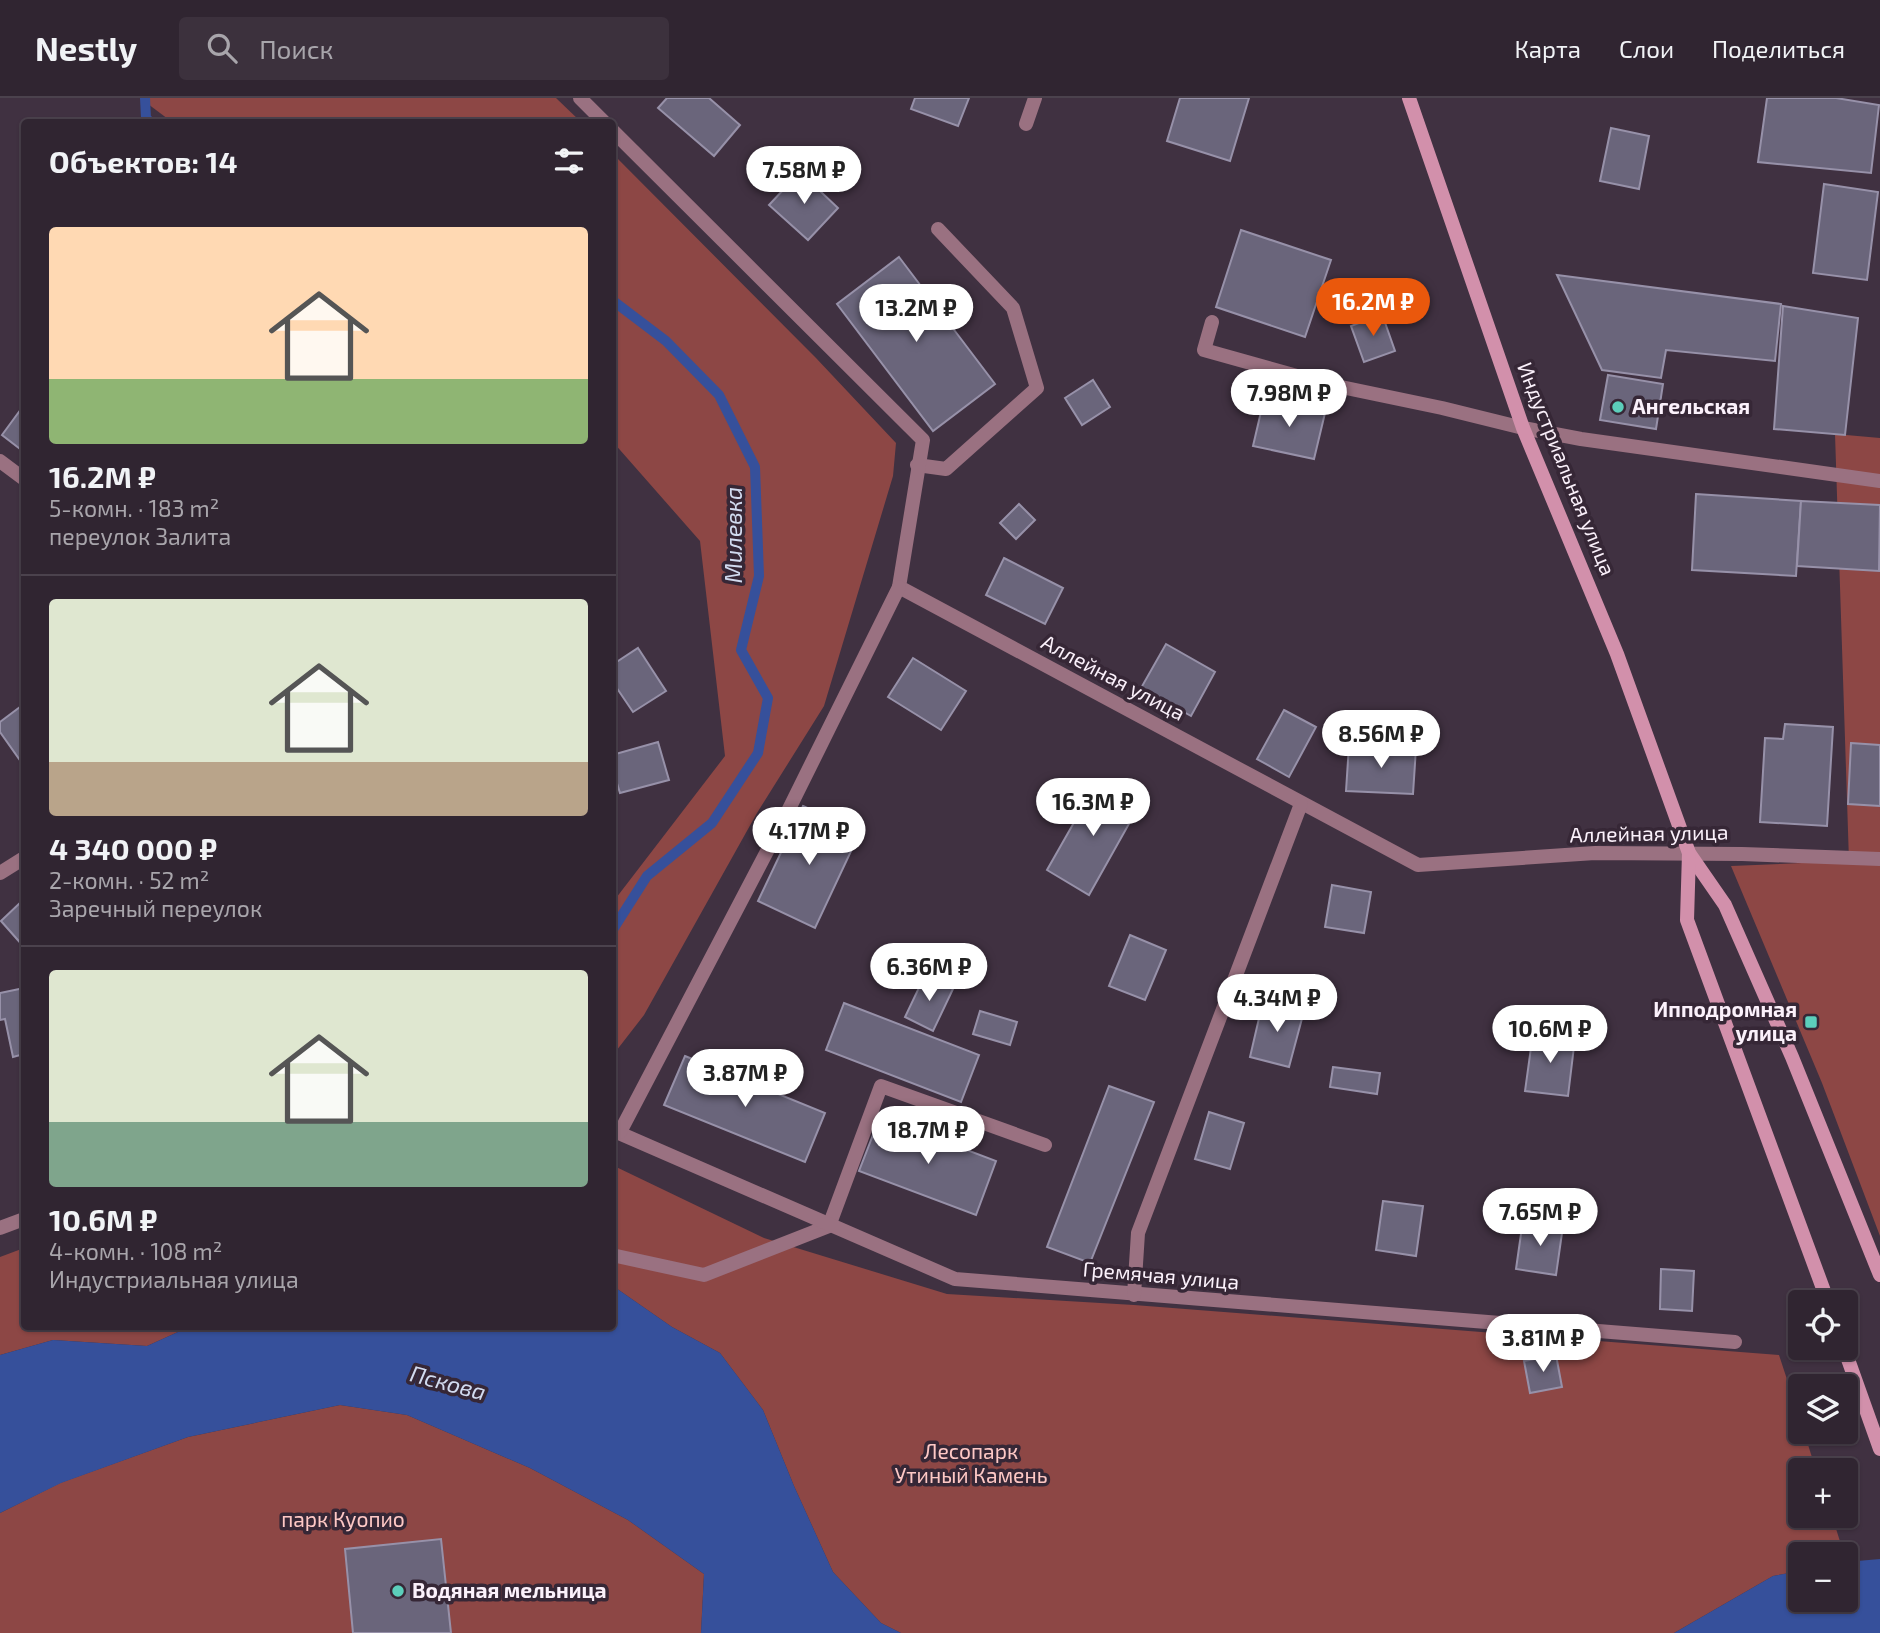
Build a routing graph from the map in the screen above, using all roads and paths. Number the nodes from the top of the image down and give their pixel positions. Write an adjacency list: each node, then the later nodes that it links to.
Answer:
1 (580, 98): 4 (street)
2 (1035, 98): 5 (street)
3 (1409, 98): 9 (street, Индустриальная улица)
4 (601, 119)
5 (1026, 124)
6 (616, 135): 11 (street)
7 (939, 229): 11 (street)
8 (1212, 322): 9 (street)
9 (1523, 428): 13 (street); 16 (street, Индустриальная улица)
10 (0, 461): 12 (street)
11 (917, 465): 14 (street)
12 (21, 477)
13 (1880, 481)
14 (899, 587): 15 (street, Аллейная улица); 20 (street)
15 (1301, 804): 16 (street, Аллейная улица); 28 (street)
16 (1689, 853): 17 (street, Аллейная улица); 26 (street, Индустриальная улица); 27 (street, Индустриальная улица)
17 (1880, 859)
18 (21, 860): 19 (street)
19 (0, 873)
20 (616, 1131): 23 (street, Гремячая улица)
21 (1045, 1145): 23 (street)
22 (21, 1220): 24 (street)
23 (830, 1226): 25 (street); 28 (street, Гремячая улица)
24 (0, 1228)
25 (616, 1256)
26 (1880, 1275)
27 (1824, 1290)
28 (1134, 1295): 29 (street, Гремячая улица)
29 (1735, 1342)
30 (1848, 1360): 31 (street)
31 (1880, 1449)

